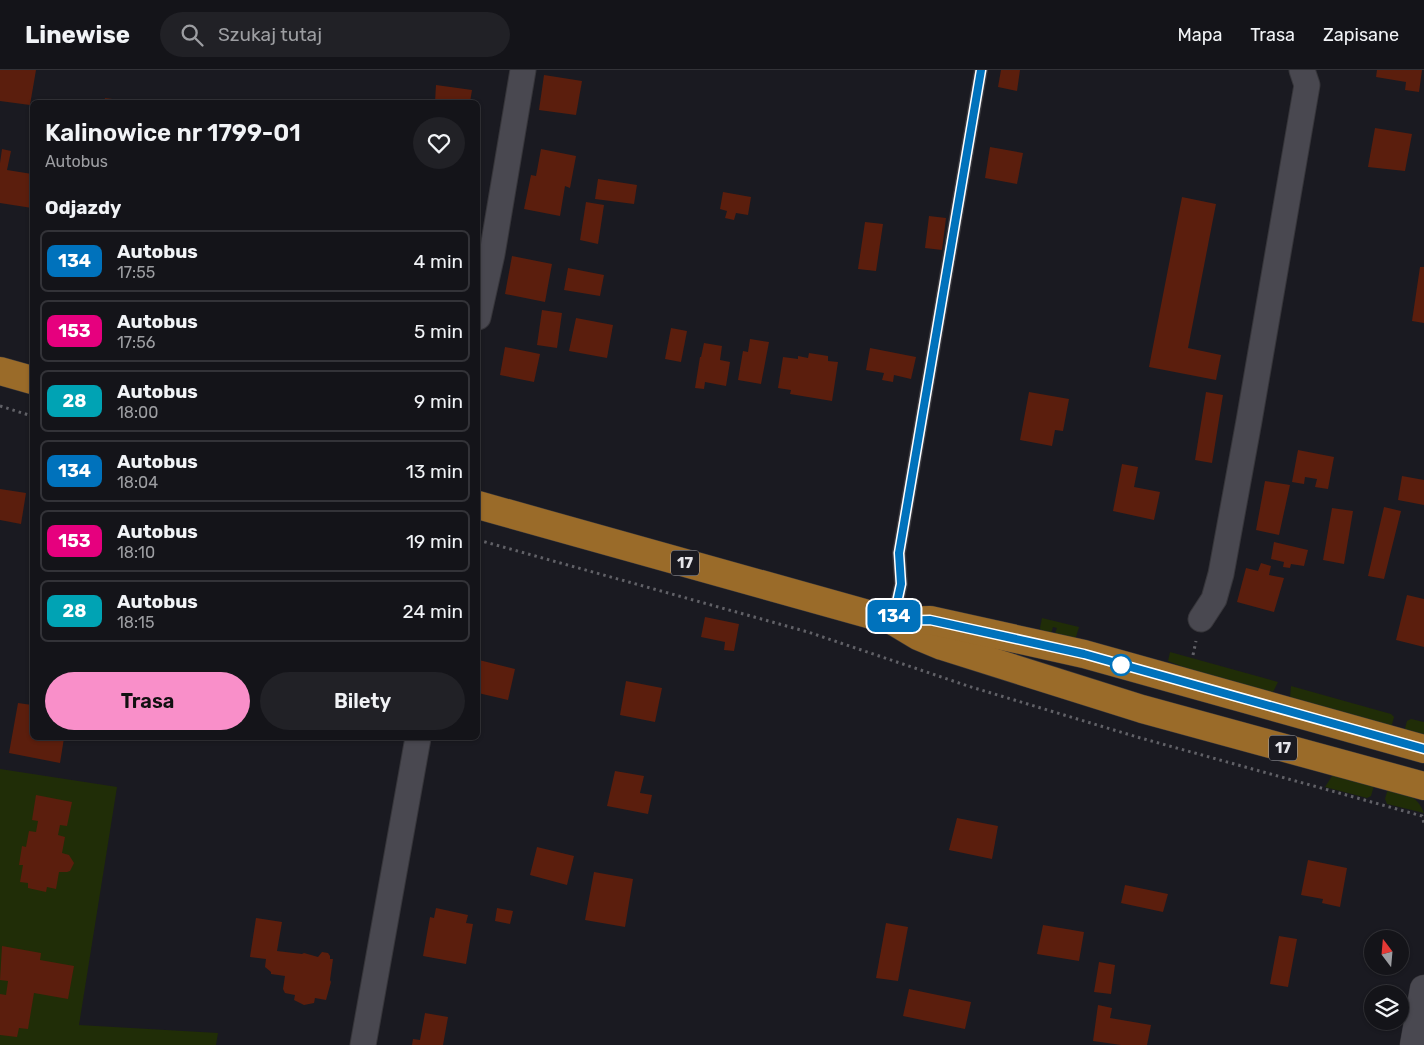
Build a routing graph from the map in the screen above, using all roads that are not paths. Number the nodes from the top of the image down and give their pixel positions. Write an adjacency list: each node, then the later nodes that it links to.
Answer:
1 (523, 70): 4 (street)
2 (981, 70): 9 (lane)
3 (1308, 75): 8 (street)
4 (480, 308)
5 (0, 371): 6 (highway)
6 (30, 379)
7 (480, 506): 9 (highway, 17)
8 (1201, 619)
9 (893, 621): 11 (highway, 17); 12 (highway, 17)
10 (418, 740): 14 (street)
11 (1424, 749)
12 (1424, 786)
13 (1424, 988): 15 (street)
14 (363, 1045)
15 (1414, 1045)

